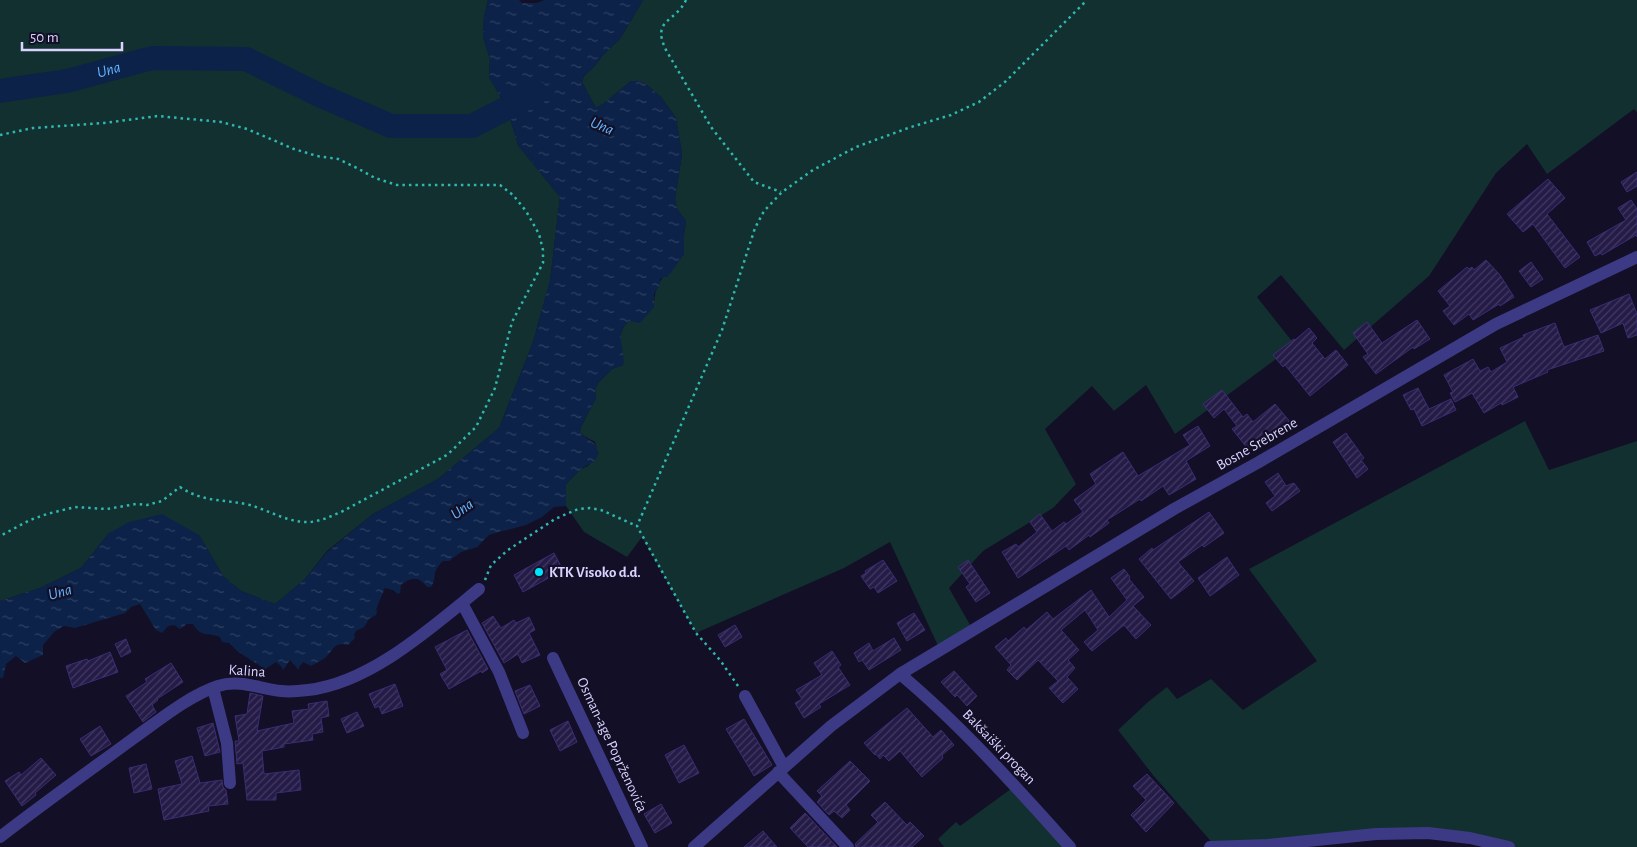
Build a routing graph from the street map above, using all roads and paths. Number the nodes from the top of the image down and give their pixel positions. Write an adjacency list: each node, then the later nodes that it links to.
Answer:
1 (686, 0): 4 (path)
2 (1088, 0): 4 (path)
3 (0, 135): 7 (path)
4 (782, 192): 6 (path)
5 (1637, 257): 11 (street, Bosne Srebrene)
6 (637, 526): 8 (path); 13 (path)
7 (0, 536)
8 (479, 589): 9 (street, Kalina)
9 (462, 603): 12 (street, Kalina); 14 (street)
10 (553, 658): 18 (street, Osman-age Poprženovića)
11 (900, 674): 15 (street, Bosne Srebrene); 21 (street, Bakšaiški progan)
12 (213, 688): 16 (street); 17 (street, Kalina)
13 (745, 696): 15 (street)
14 (523, 733)
15 (781, 769): 19 (street, Bosne Srebrene); 20 (street)
16 (230, 783)
17 (0, 837)
18 (642, 847)
19 (694, 847)
20 (848, 847)
21 (1070, 847)
22 (1210, 847): 23 (street)
23 (1509, 847)

